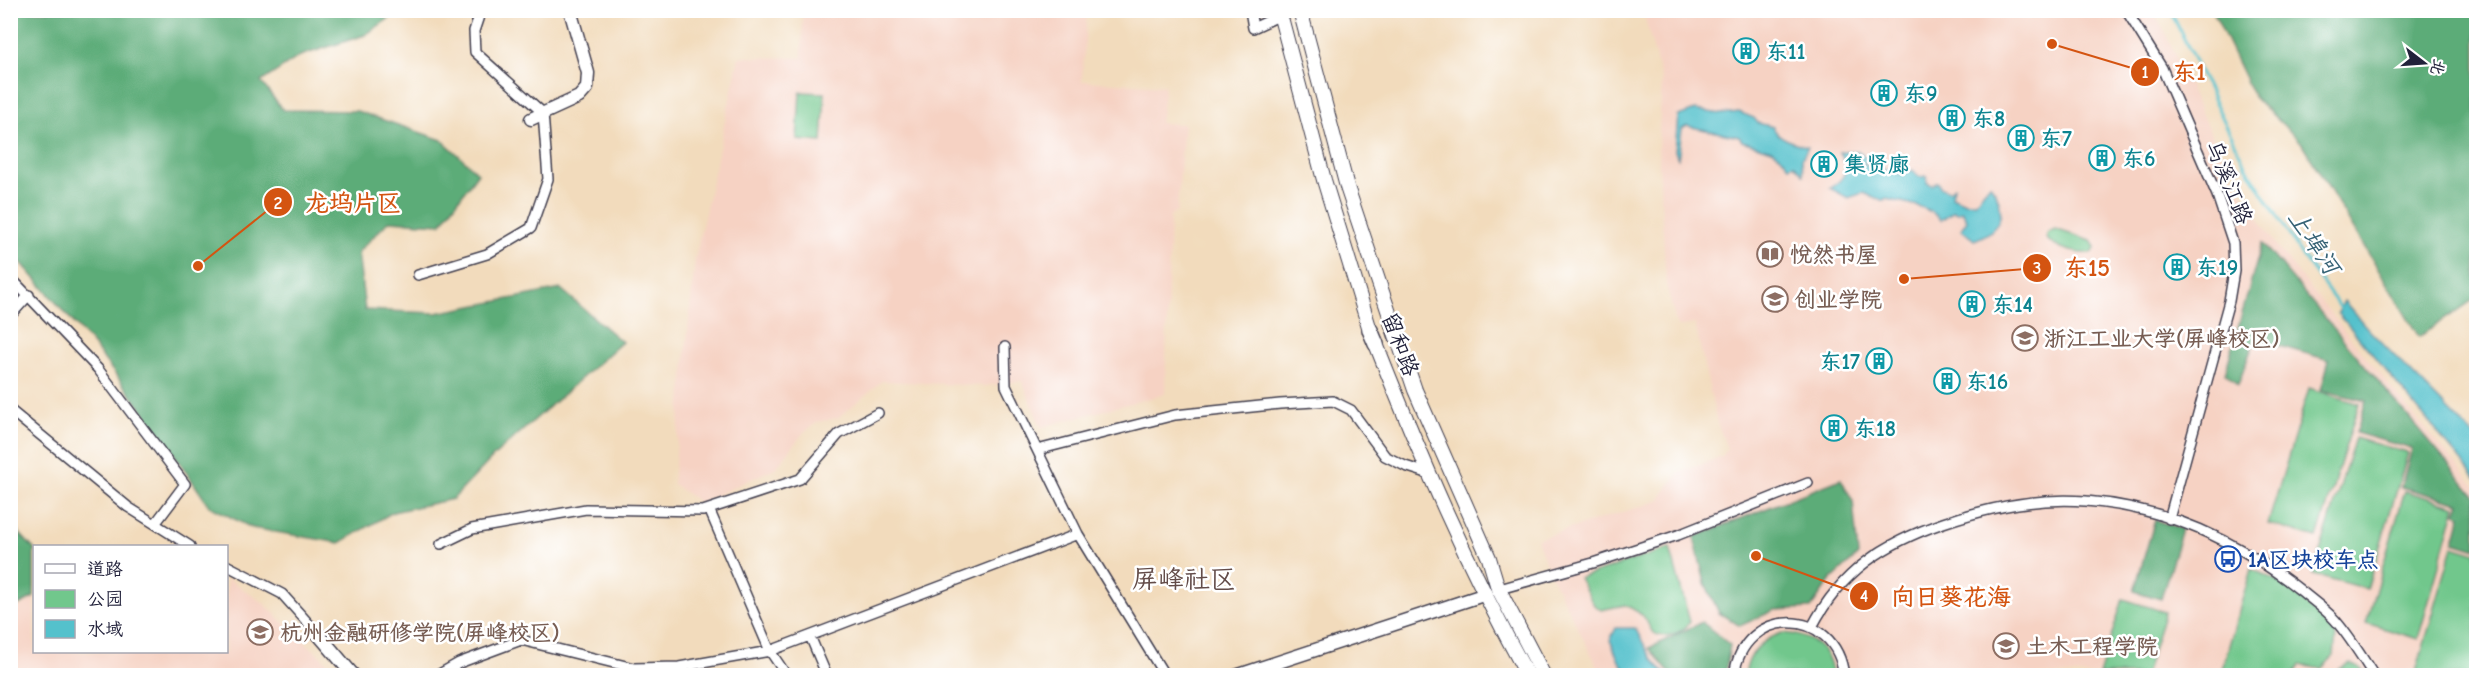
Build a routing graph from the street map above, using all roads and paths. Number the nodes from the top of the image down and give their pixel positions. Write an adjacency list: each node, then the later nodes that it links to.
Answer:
1 (481, 10): 7 (street)
2 (570, 10): 7 (street)
3 (1250, 10): 6 (street)
4 (1300, 10): 26 (main road, 留和路)
5 (2126, 10): 20 (street, 乌溪江路)
6 (1280, 13): 17 (main road, 留和路)
7 (543, 113): 8 (street); 9 (street)
8 (531, 119)
9 (418, 275)
10 (10, 277): 11 (street)
11 (29, 295): 12 (street); 21 (street)
12 (10, 316)
13 (1005, 347): 16 (street)
14 (10, 410): 21 (street)
15 (878, 413): 19 (street)
16 (1037, 450): 17 (street); 22 (street)
17 (1427, 473): 27 (main road, 留和路)
18 (1808, 483): 26 (street)
19 (709, 508): 23 (street); 31 (street)
20 (2169, 519): 28 (street); 42 (street)
21 (155, 524): 24 (street)
22 (1078, 534): 30 (street); 36 (street)
23 (441, 544)
24 (188, 545)
25 (228, 566): 29 (street)
26 (1498, 588): 27 (street); 39 (main road, 留和路)
27 (1484, 595): 37 (street); 38 (main road, 留和路)
28 (1812, 627): 40 (street); 41 (street)
29 (318, 634): 32 (street)
30 (810, 636): 31 (street); 35 (street)
31 (770, 651): 33 (street); 34 (street)
32 (354, 675)
33 (436, 675)
34 (787, 675)
35 (827, 675)
36 (1165, 675)
37 (1236, 675)
38 (1528, 675)
39 (1544, 675)
40 (1734, 675)
41 (1844, 675)
42 (2374, 675)

